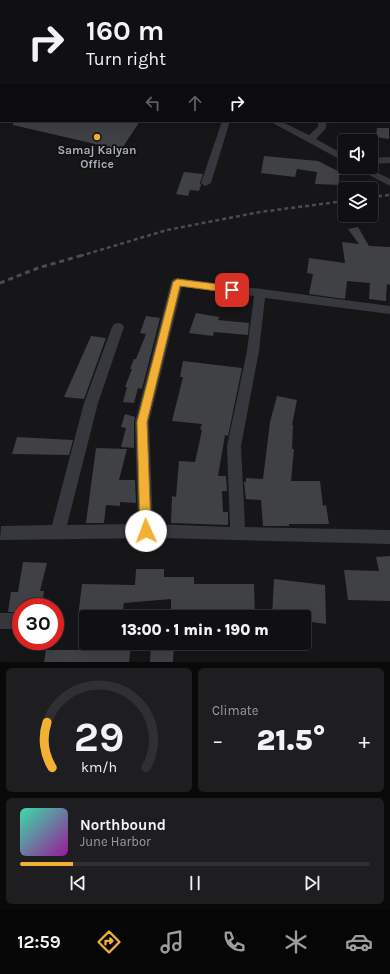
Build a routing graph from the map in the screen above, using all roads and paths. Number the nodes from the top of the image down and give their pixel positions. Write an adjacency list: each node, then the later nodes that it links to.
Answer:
1 (226, 122): 9 (street)
2 (275, 122): 4 (street)
3 (322, 122): 4 (street)
4 (310, 139): 5 (street)
5 (338, 155)
6 (390, 160): 7 (street)
7 (378, 161)
8 (373, 174): 10 (street)
9 (206, 183)
10 (390, 183)
11 (260, 293): 12 (street); 14 (street); 17 (street)
12 (390, 310)
13 (118, 328): 15 (street)
14 (146, 531): 15 (street); 17 (street)
15 (58, 532): 16 (street)
16 (0, 534)
17 (238, 534): 18 (street)
18 (390, 537)
19 (0, 621): 20 (street)
20 (12, 621)

